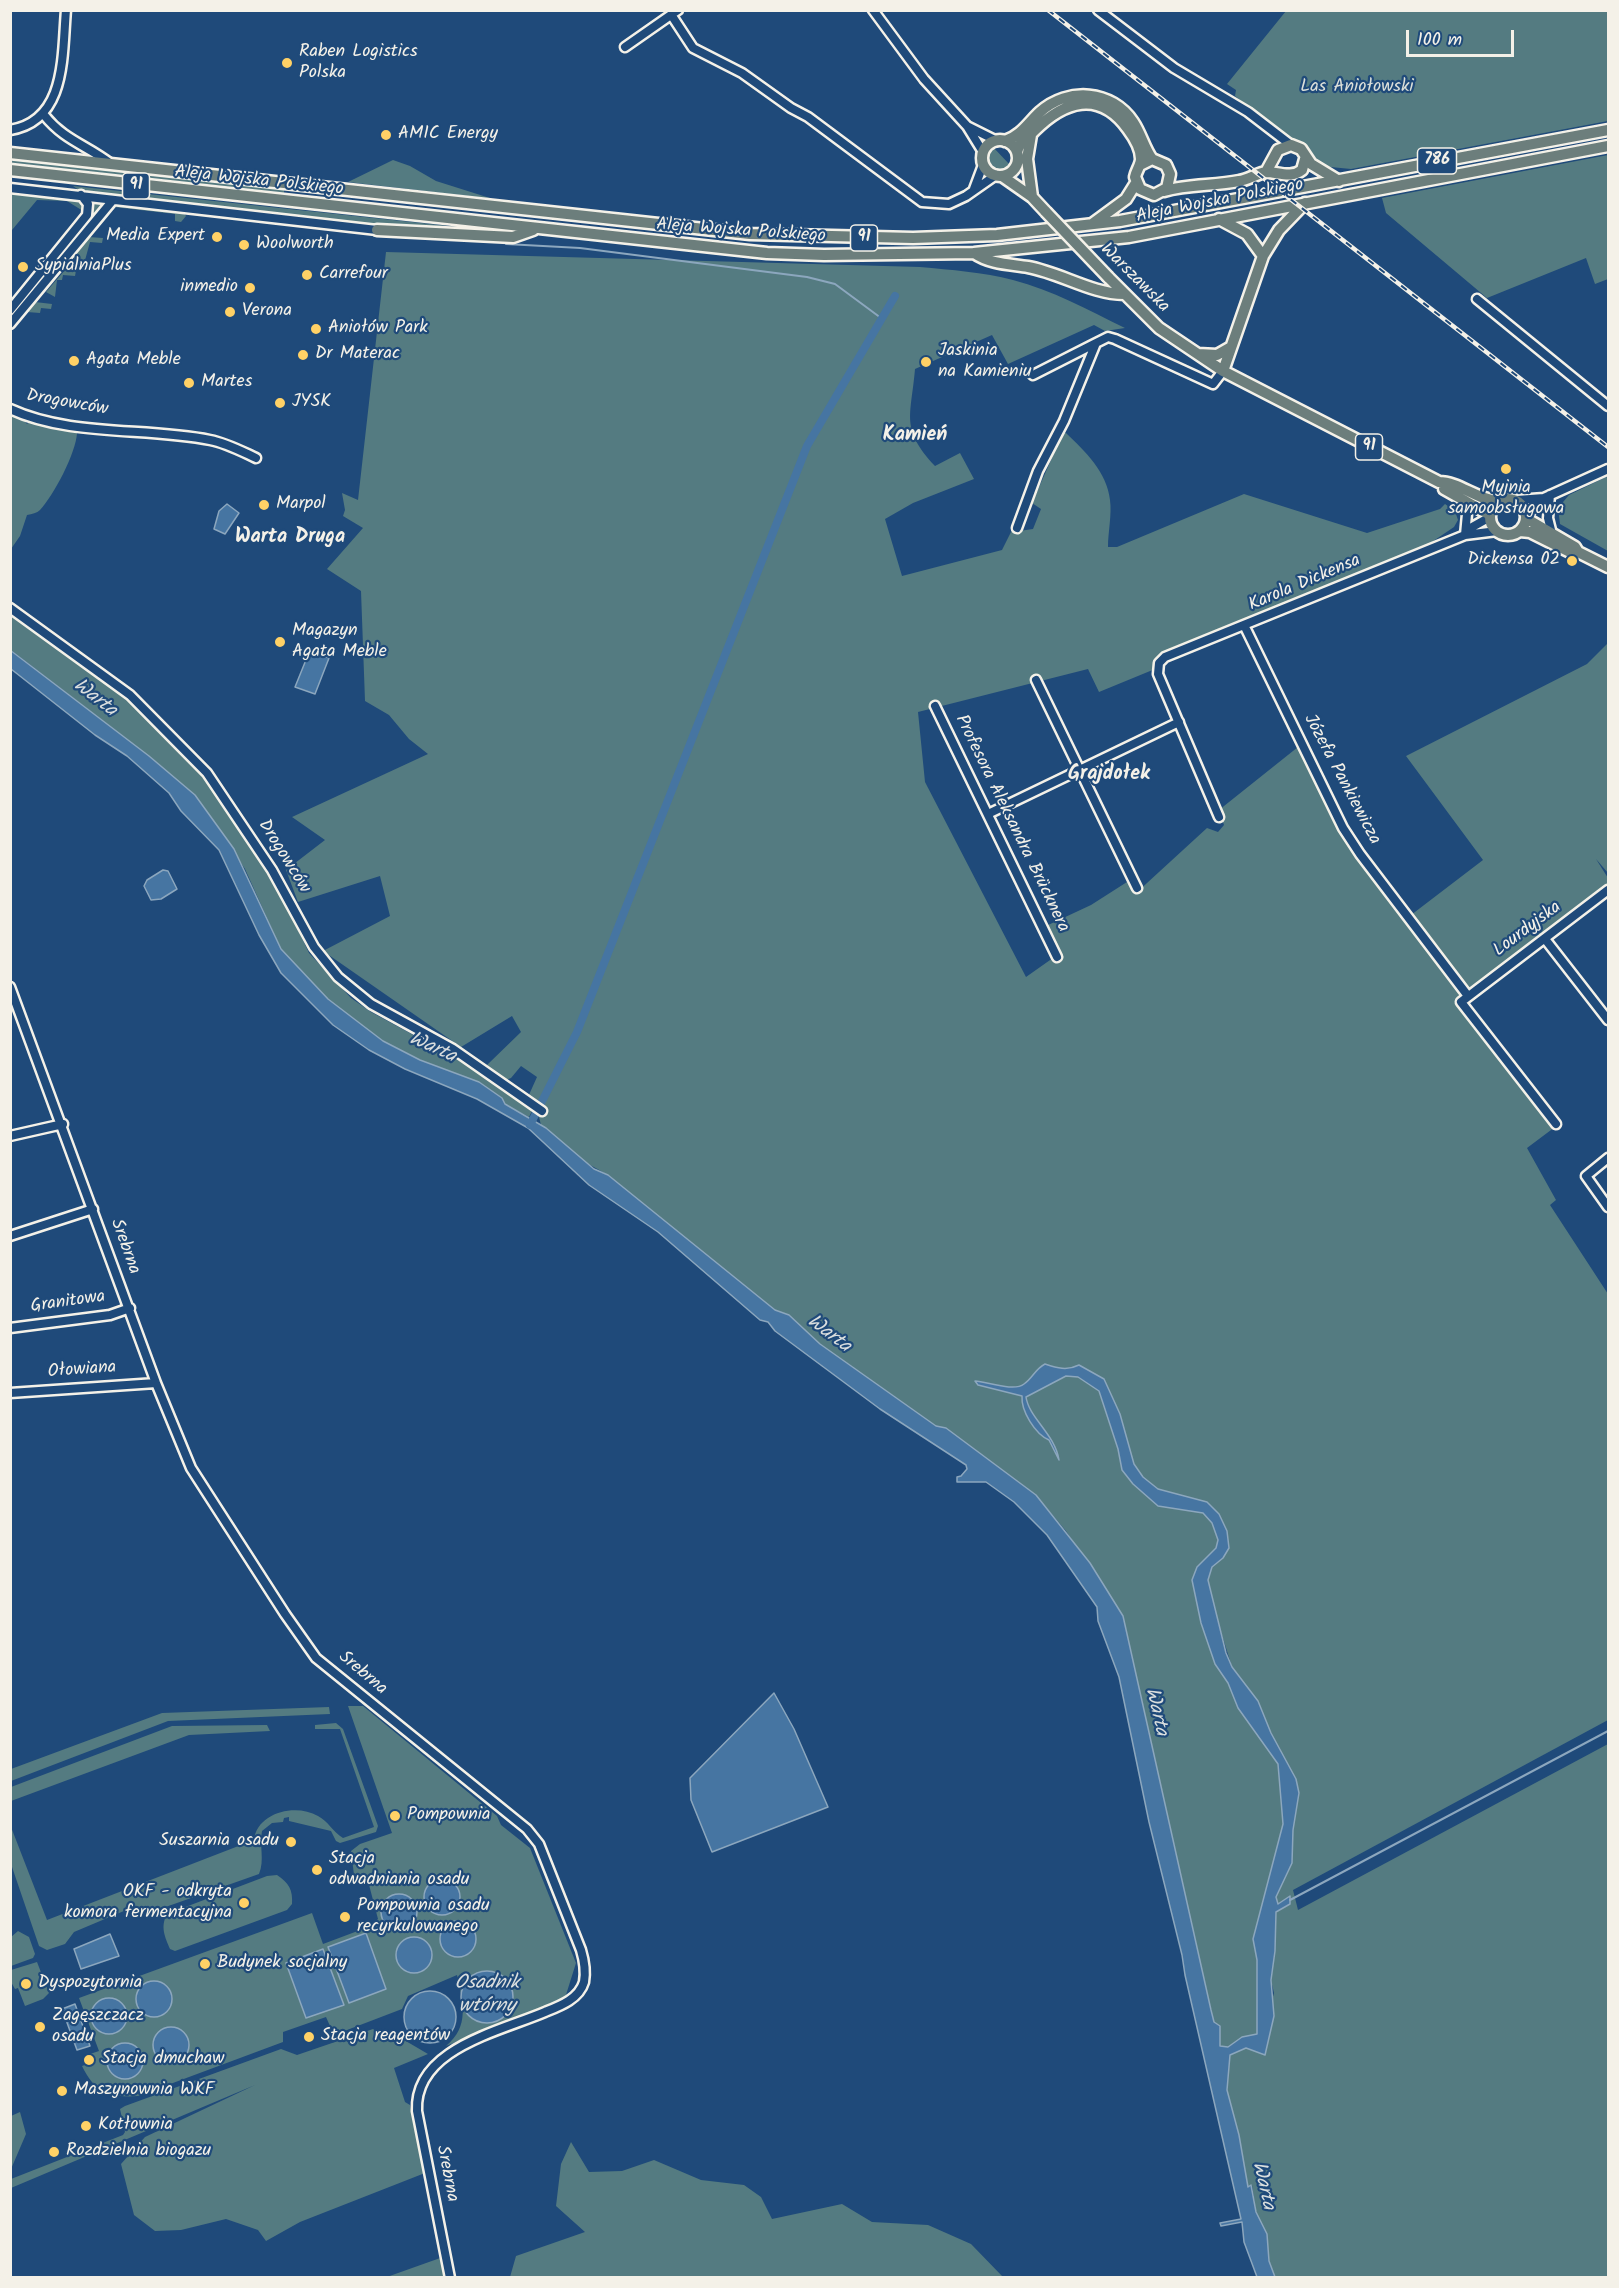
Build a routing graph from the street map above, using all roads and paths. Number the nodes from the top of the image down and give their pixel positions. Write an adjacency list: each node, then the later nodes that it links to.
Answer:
1 (66, 10): 6 (street)
2 (873, 10): 7 (street)
3 (1098, 10): 10 (street)
4 (675, 13): 5 (street); 34 (street)
5 (626, 47)
6 (44, 115): 8 (street); 21 (street)
7 (967, 126): 12 (street); 15 (street)
8 (10, 130)
9 (1608, 130): 30 (main road, Aleja Wojska Polskiego / 786)
10 (1271, 132): 13 (street); 18 (street)
11 (1031, 135): 16 (main road); 23 (main road); 36 (main road)
12 (1000, 140): 15 (main road); 16 (main road); 19 (main road)
13 (1291, 145): 18 (main road); 20 (main road)
14 (1608, 146): 39 (main road, Aleja Wojska Polskiego / 786)
15 (983, 152): 22 (main road)
16 (1017, 152): 24 (main road)
17 (10, 153): 21 (main road, Aleja Wojska Polskiego / 91)
18 (1275, 156): 26 (main road); 27 (main road)
19 (1152, 159): 23 (main road); 28 (main road)
20 (1305, 159): 27 (main road); 30 (main road)
21 (111, 164): 41 (main road, Aleja Wojska Polskiego / 91)
22 (983, 165): 29 (main road, 91); 34 (street)
23 (1140, 165): 31 (main road)
24 (1016, 166): 29 (main road); 36 (main road, Warszawska / 91)
25 (10, 170): 42 (main road, Aleja Wojska Polskiego / 91)
26 (1266, 172): 27 (main road); 32 (main road)
27 (1281, 172)
28 (1170, 174): 32 (main road); 35 (main road)
29 (999, 176): 34 (street); 36 (main road, Warszawska / 91)
30 (1339, 181): 41 (main road, Aleja Wojska Polskiego)
31 (1136, 183): 35 (main road); 41 (main road)
32 (1189, 185): 35 (main road)
33 (10, 188): 37 (street)
34 (974, 189)
35 (1164, 191)
36 (1031, 193): 46 (main road, Warszawska / 91, bridge)
37 (81, 195): 38 (street); 48 (street)
38 (113, 200): 43 (street); 49 (street)
39 (1305, 203): 40 (main road, Aleja Wojska Polskiego); 45 (main road)
40 (1219, 219): 44 (main road, Aleja Wojska Polskiego); 45 (main road)
41 (1089, 225)
42 (536, 229): 43 (main road); 44 (main road, Aleja Wojska Polskiego / 91)
43 (377, 230)
44 (974, 253): 46 (main road)
45 (1263, 256): 51 (main road)
46 (1124, 294): 52 (main road, Warszawska / 91)
47 (1478, 299): 55 (street)
48 (10, 310)
49 (10, 324)
50 (1096, 343): 53 (street); 54 (street); 66 (street)
51 (1231, 347): 52 (main road); 53 (main road)
52 (1195, 354): 53 (main road, Warszawska / 91)
53 (1223, 371): 59 (main road, Warszawska / 91)
54 (1033, 375)
55 (1608, 406)
56 (11, 409): 57 (street, Drogowców)
57 (256, 458)
58 (1608, 469): 60 (street)
59 (1439, 482): 61 (main road, Warszawska / 91); 63 (main road, Warszawska / 91)
60 (1547, 496): 62 (street); 65 (street); 70 (street)
61 (1464, 500): 64 (main road, Warszawska / 91); 69 (street)
62 (1517, 500): 63 (main road, 91); 65 (main road)
63 (1498, 501): 64 (main road)
64 (1490, 516): 67 (main road); 69 (street, Karola Dickensa)
65 (1527, 517): 68 (main road); 70 (main road)
66 (1017, 528)
67 (1497, 531): 68 (main road); 69 (street, Karola Dickensa)
68 (1520, 531): 71 (main road)
69 (1466, 533): 74 (street, Karola Dickensa)
70 (1552, 534): 71 (main road)
71 (1578, 552): 72 (main road)
72 (1608, 567)
73 (10, 608): 88 (street, Drogowców)
74 (1245, 627): 77 (street, Karola Dickensa); 86 (street, Józefa Pankiewicza)
75 (1036, 680): 78 (street)
76 (935, 706): 79 (street, Profesora Aleksandra Brücknera)
77 (1179, 722): 78 (street); 80 (street)
78 (1079, 770): 79 (street); 81 (street)
79 (988, 814): 84 (street, Profesora Aleksandra Brücknera)
80 (1219, 817)
81 (1137, 888)
82 (1608, 891): 83 (street, Lourdyjska)
83 (1545, 939): 86 (street, Lourdyjska); 87 (street)
84 (1057, 957)
85 (10, 987): 89 (street, Srebrna)
86 (1468, 996): 90 (street)
87 (1608, 1020)
88 (539, 1109)
89 (63, 1124): 91 (street); 94 (street, Srebrna)
90 (1557, 1124)
91 (10, 1136)
92 (1608, 1158): 93 (street)
93 (1608, 1207)
94 (93, 1209): 95 (street); 96 (street, Srebrna)
95 (10, 1236)
96 (130, 1308): 97 (street, Granitowa); 98 (street, Srebrna)
97 (10, 1328)
98 (156, 1383): 99 (street, Ołowiana); 100 (street, Srebrna)
99 (10, 1393)
100 (450, 2277)

